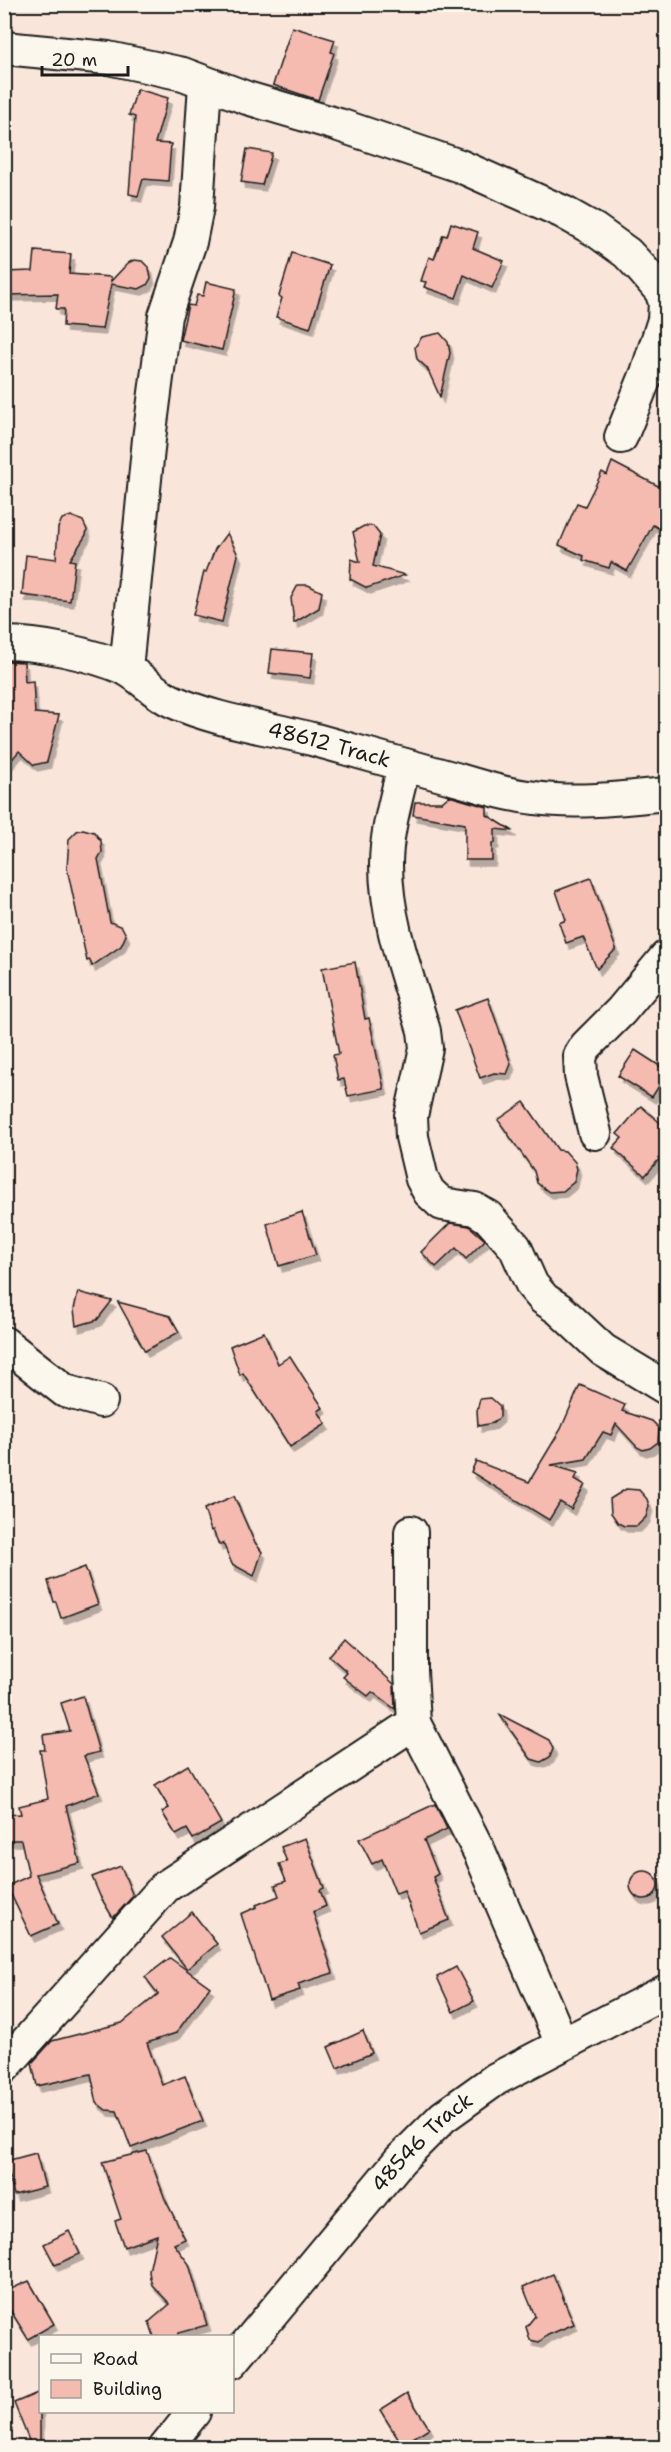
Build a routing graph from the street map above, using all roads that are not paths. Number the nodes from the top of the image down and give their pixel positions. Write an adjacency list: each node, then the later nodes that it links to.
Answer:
1 (4, 48): 2 (street)
2 (205, 84): 3 (street); 5 (street)
3 (621, 437)
4 (4, 642): 5 (street, 48612 Track)
5 (126, 669): 6 (street, 48612 Track)
6 (404, 765): 7 (street, 48612 Track); 11 (street)
7 (666, 794)
8 (666, 957): 9 (street)
9 (595, 1133)
10 (4, 1343): 12 (street)
11 (666, 1388)
12 (101, 1401)
13 (411, 1532): 14 (street)
14 (414, 1723): 16 (street); 17 (street)
15 (666, 1990): 16 (street, 48546 Track)
16 (562, 2044): 18 (street, 48546 Track)
17 (4, 2067)
18 (234, 2360)
19 (194, 2413): 20 (street)
20 (165, 2448)

